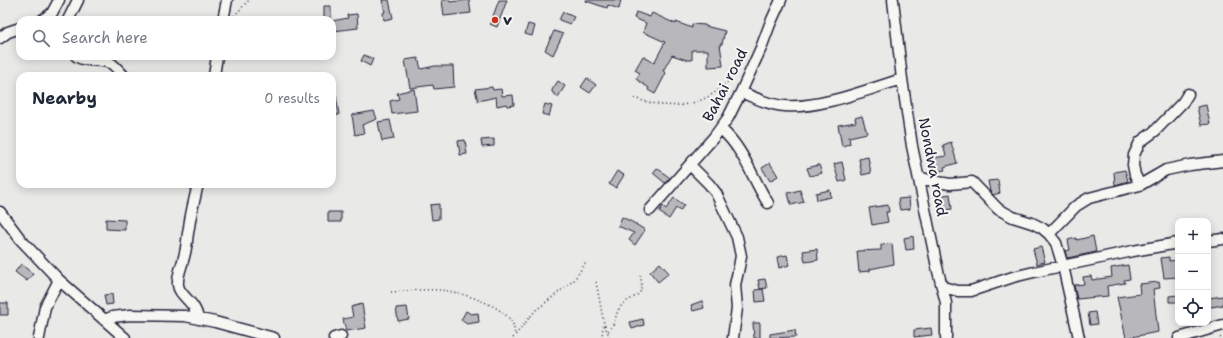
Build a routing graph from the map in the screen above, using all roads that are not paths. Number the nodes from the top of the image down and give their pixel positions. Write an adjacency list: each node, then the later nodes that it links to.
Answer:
1 (59, 0): 6 (street)
2 (78, 0): 7 (street)
3 (227, 0): 8 (street)
4 (781, 0): 16 (street, Bahai road)
5 (893, 0): 15 (street, Nondwa road)
6 (48, 16)
7 (70, 16)
8 (224, 16)
9 (16, 29): 10 (street)
10 (0, 38)
11 (87, 60): 13 (street)
12 (216, 60): 14 (street)
13 (120, 72)
14 (215, 72)
15 (902, 79): 16 (street); 21 (street, Nondwa road)
16 (741, 92): 18 (street, Bahai road)
17 (1188, 94): 22 (street)
18 (721, 129): 20 (street, Bahai road); 24 (street)
19 (1223, 161): 22 (street)
20 (690, 165): 25 (street, Bahai road); 40 (street)
21 (919, 177): 27 (street); 33 (street, Nondwa road)
22 (1140, 185): 27 (street)
23 (197, 188): 34 (street)
24 (768, 203)
25 (650, 210)
26 (0, 212): 32 (street)
27 (1049, 234): 31 (street)
28 (1223, 239): 29 (street)
29 (1211, 241)
30 (1175, 244): 31 (street)
31 (1063, 266): 33 (street); 42 (street)
32 (59, 280): 35 (street); 37 (street)
33 (943, 287): 41 (street, Nondwa road)
34 (198, 318): 35 (street); 39 (street)
35 (104, 320): 38 (street)
36 (1223, 325): 43 (street)
37 (39, 338)
38 (125, 338)
39 (274, 338)
40 (733, 338)
41 (946, 338)
42 (1079, 338)
43 (1179, 338)

